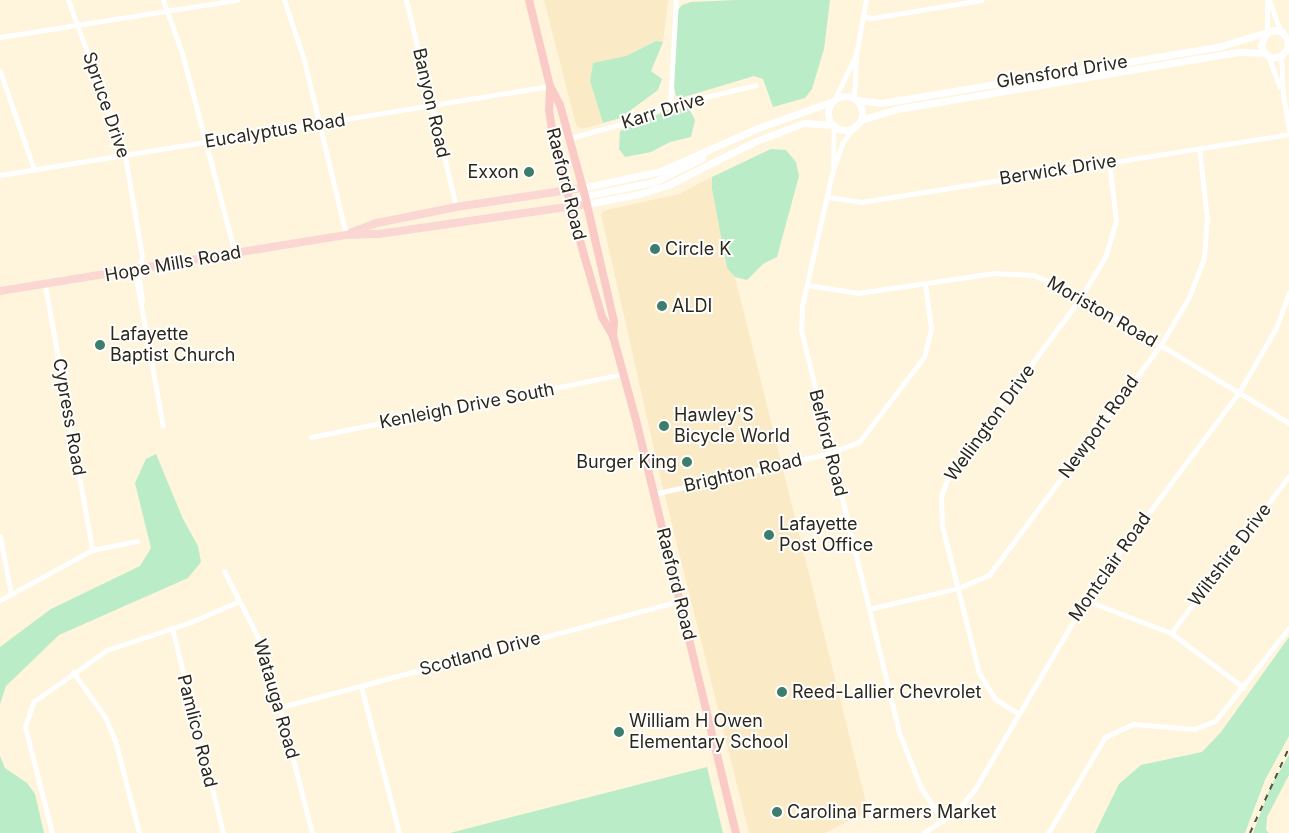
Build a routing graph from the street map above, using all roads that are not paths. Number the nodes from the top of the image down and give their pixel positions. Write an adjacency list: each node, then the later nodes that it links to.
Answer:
1 (68, 0): 14 (street, Spruce Drive)
2 (163, 0): 12 (street)
3 (237, 0): 12 (street)
4 (284, 0): 30 (street)
5 (406, 0): 28 (street, Banyon Road)
6 (529, 0): 23 (highway, Raeford Road)
7 (676, 0): 27 (street)
8 (866, 0): 13 (street)
9 (982, 0): 11 (street)
10 (1268, 0): 15 (street); 16 (street)
11 (954, 2): 13 (street)
12 (167, 11): 14 (street); 36 (street)
13 (863, 16): 19 (street)
14 (78, 25): 17 (street); 39 (street, Spruce Drive)
15 (1284, 32): 16 (main road); 18 (main road)
16 (1266, 33): 20 (main road); 25 (main road, Glensford Drive)
17 (0, 37)
18 (1285, 54): 20 (main road); 24 (street)
19 (856, 55): 25 (street); 26 (street)
20 (1266, 55): 24 (street); 29 (main road, Glensford Drive)
21 (0, 72): 41 (street)
22 (756, 85): 27 (street, Karr Drive)
23 (550, 86): 28 (street, Eucalyptus Road); 35 (highway, Raeford Road); 45 (highway, Raeford Road)
24 (1283, 95): 33 (street)
25 (855, 99): 26 (main road); 29 (main road)
26 (833, 100): 31 (main road); 37 (main road)
27 (670, 106): 35 (street, Karr Drive)
28 (433, 107): 30 (street, Eucalyptus Road); 49 (street, Banyon Road)
29 (861, 120): 32 (main road)
30 (319, 124): 36 (street, Eucalyptus Road); 50 (street)
31 (833, 125): 32 (main road); 42 (street, Belford Road); 47 (main road)
32 (853, 128): 42 (street, Belford Road)
33 (1289, 129)
34 (1289, 134): 38 (street, Berwick Drive)
35 (570, 138): 44 (highway, Raeford Road)
36 (207, 142): 39 (street, Eucalyptus Road); 51 (street)
37 (722, 146): 44 (main road); 47 (main road)
38 (1199, 148): 40 (street, Berwick Drive); 60 (street, Newport Road)
39 (125, 156): 41 (street, Eucalyptus Road); 52 (street, Spruce Drive)
40 (1109, 162): 46 (street, Berwick Drive); 58 (street, Wellington Drive)
41 (34, 170): 43 (street, Eucalyptus Road)
42 (832, 173): 46 (street, Belford Road)
43 (0, 175)
44 (582, 188): 45 (main road, Hope Mills Road); 47 (highway, Raeford Road)
45 (567, 190): 48 (highway, Raeford Road); 49 (main road, Hope Mills Road)
46 (826, 198): 55 (street, Belford Road)
47 (585, 200): 48 (main road, Hope Mills Road); 59 (highway, Raeford Road)
48 (571, 206): 50 (main road, Hope Mills Road); 59 (highway, Raeford Road)
49 (456, 207): 50 (main road, Hope Mills Road)
50 (346, 235): 51 (main road, Hope Mills Road)
51 (235, 254): 52 (main road, Hope Mills Road)
52 (138, 270): 54 (main road, Hope Mills Road); 64 (street)
53 (925, 284): 55 (street, Moriston Road); 58 (street, Moriston Road); 66 (street, Brighton Road)
54 (45, 285): 56 (main road, Hope Mills Road); 71 (street, Cypress Road)
55 (807, 285): 66 (street, Belford Road)
56 (0, 291)
57 (1289, 292): 62 (street, Montclair Road)
58 (1081, 297): 60 (street, Moriston Road); 73 (street, Wellington Drive)
59 (613, 336): 61 (highway, Raeford Road)
60 (1160, 346): 62 (street, Moriston Road); 73 (street, Newport Road)
61 (623, 374): 65 (street, Kenleigh Drive South); 68 (highway, Raeford Road)
62 (1238, 392): 63 (street, Moriston Road); 76 (street, Montclair Road)
63 (1289, 423)
64 (163, 426)
65 (311, 437)
66 (830, 453): 68 (street, Brighton Road); 79 (street, Belford Road)
67 (1289, 476): 82 (street, Wiltshire Drive)
68 (654, 494): 78 (highway, Raeford Road)
69 (0, 536): 74 (street)
70 (137, 541): 71 (street)
71 (92, 550): 74 (street)
72 (224, 571): 77 (street, Watauga Road)
73 (958, 588): 79 (street, Newport Road); 87 (street, Wellington Drive)
74 (11, 594): 75 (street)
75 (0, 600)
76 (1085, 600): 82 (street); 87 (street, Montclair Road)
77 (239, 601): 80 (street); 86 (street, Watauga Road)
78 (679, 601): 84 (street, Scotland Drive); 94 (highway, Raeford Road)
79 (868, 609): 88 (street, Belford Road)
80 (172, 628): 83 (street); 91 (street, Pamlico Road)
81 (1289, 628): 85 (street)
82 (1171, 633): 85 (street)
83 (73, 672): 89 (street); 90 (street)
84 (361, 686): 86 (street, Scotland Drive); 93 (street)
85 (1244, 688): 96 (street)
86 (281, 707): 92 (street, Watauga Road)
87 (1019, 714): 88 (street, Montclair Road)
88 (943, 821): 95 (street, Montclair Road)
89 (52, 833)
90 (139, 833)
91 (223, 833)
92 (312, 833)
93 (399, 833)
94 (736, 833)
95 (923, 833)
96 (1048, 833)

